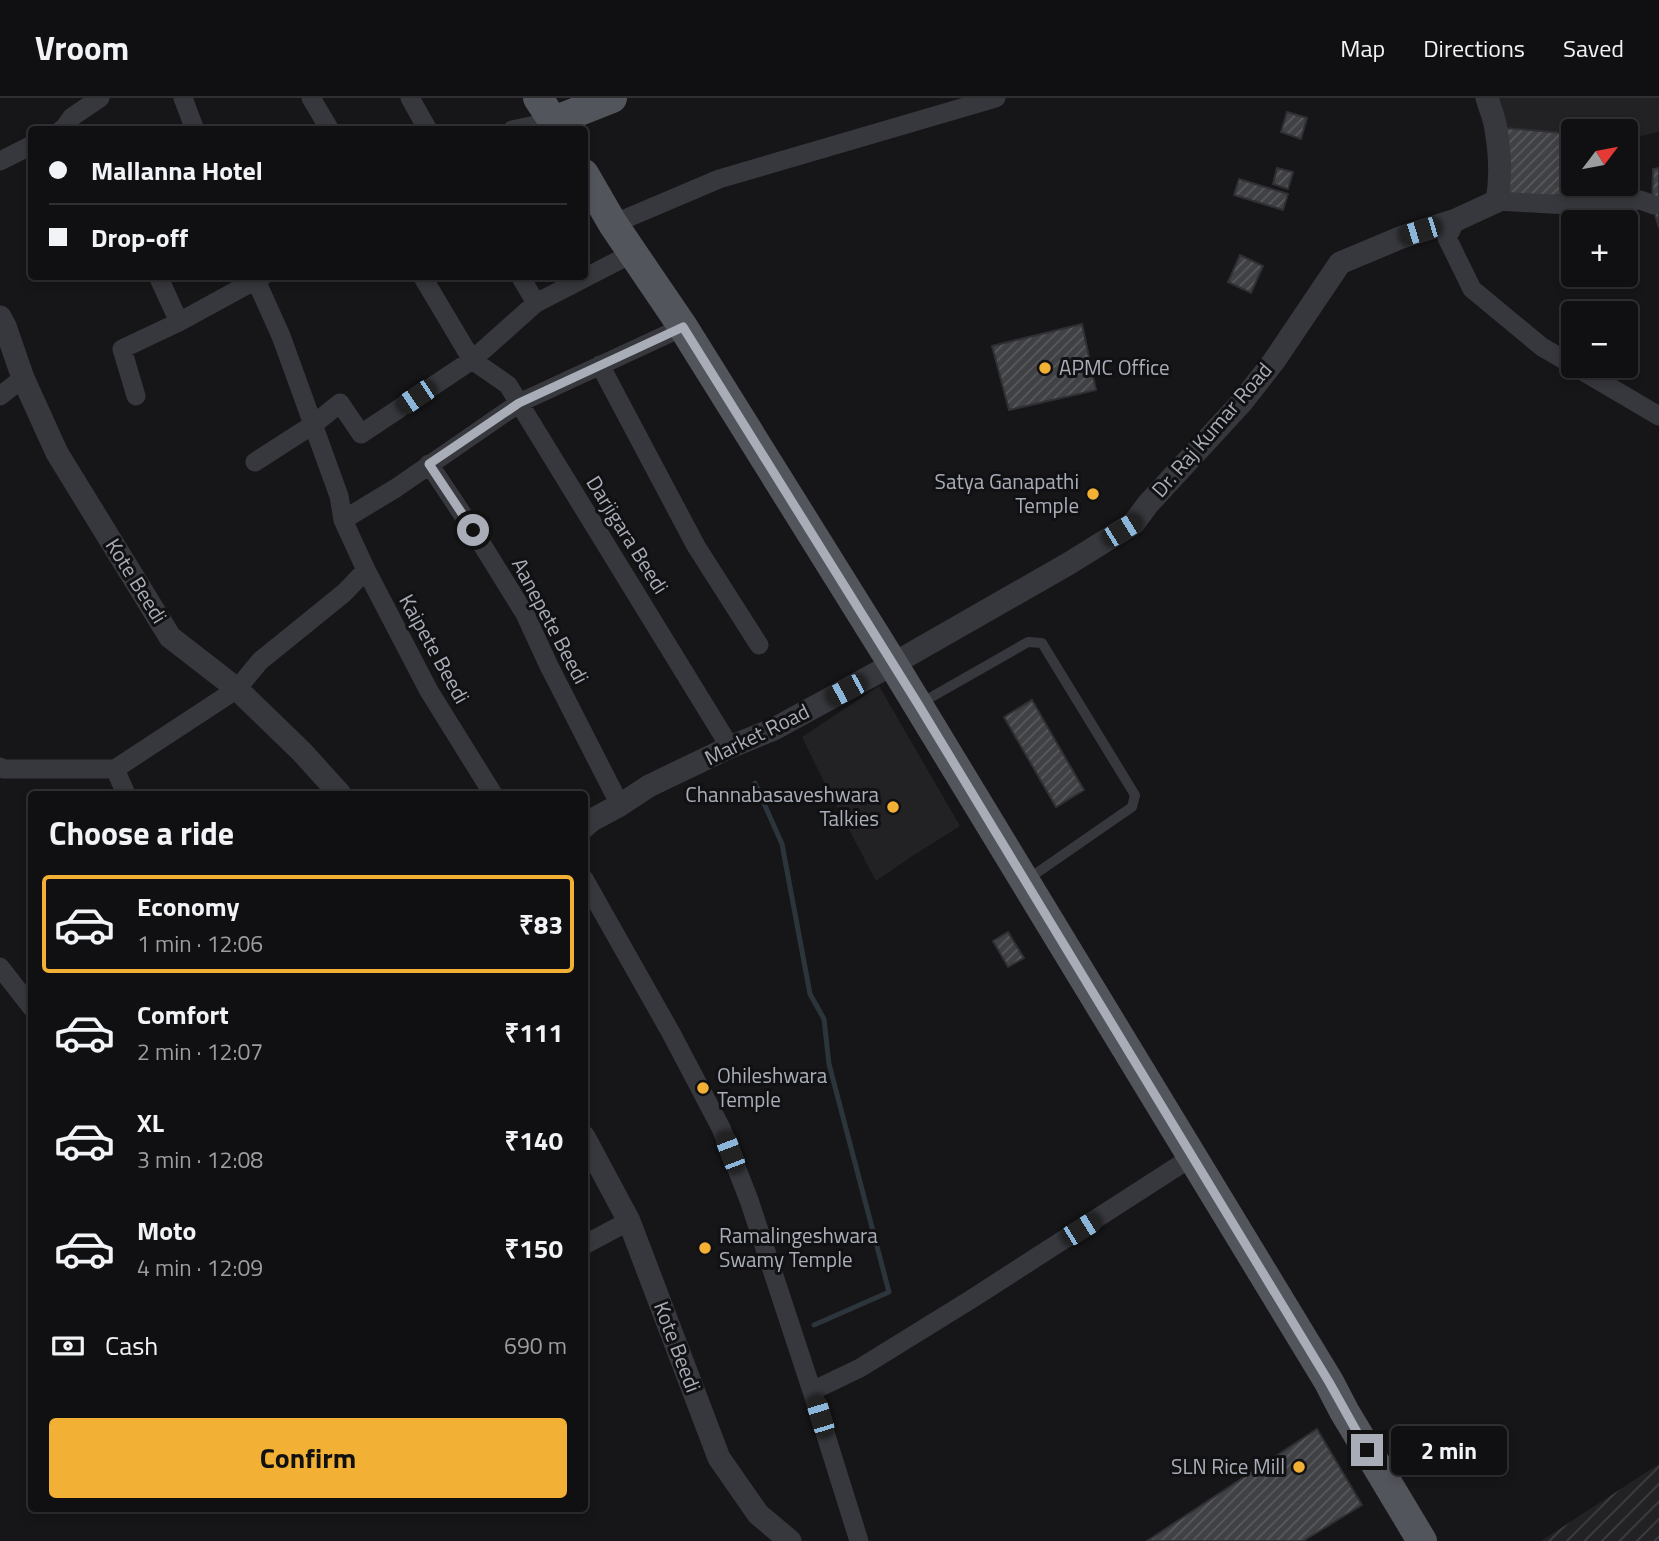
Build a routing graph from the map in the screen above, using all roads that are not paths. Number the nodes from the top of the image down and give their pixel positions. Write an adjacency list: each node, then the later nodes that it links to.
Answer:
1 (100, 98): 9 (street)
2 (183, 98): 10 (street)
3 (311, 98): 11 (street)
4 (410, 98): 12 (street)
5 (612, 98): 8 (main road)
6 (996, 98): 20 (street)
7 (1487, 98): 17 (street)
8 (551, 116): 13 (street)
9 (71, 125)
10 (194, 126)
11 (328, 126)
12 (427, 126)
13 (523, 126)
14 (28, 147): 15 (street)
15 (0, 162)
16 (588, 181): 20 (main road)
17 (1497, 201): 18 (street); 19 (street, Dr. Raj Kumar Road)
18 (1654, 205)
19 (1456, 220): 33 (street); 48 (street, Dr. Raj Kumar Road)
20 (613, 224): 21 (main road)
21 (634, 253): 22 (street); 32 (main road)
22 (588, 276)
23 (160, 280): 31 (street)
24 (254, 280): 31 (street)
25 (259, 280): 42 (street, Kaipete Beedi)
26 (424, 280): 34 (street)
27 (522, 280): 29 (street)
28 (581, 280): 29 (street)
29 (536, 303): 34 (street)
30 (0, 317): 36 (street, Kote Beedi)
31 (179, 322): 39 (street)
32 (683, 327): 35 (street); 48 (main road)
33 (1561, 358)
34 (472, 360): 40 (street, Darjigara Beedi); 42 (street)
35 (600, 365): 40 (street); 47 (street)
36 (23, 378): 38 (street); 49 (street, Kote Beedi)
37 (1594, 378): 41 (street)
38 (0, 396)
39 (136, 396)
40 (519, 403): 44 (street); 51 (street, Darjigara Beedi)
41 (1659, 416)
42 (314, 424): 43 (street); 45 (street, Kaipete Beedi)
43 (255, 462)
44 (429, 464): 45 (street); 57 (street, Aanepete Beedi)
45 (343, 520): 46 (street, Kaipete Beedi)
46 (366, 570): 49 (street); 56 (street, Kaipete Beedi)
47 (759, 645)
48 (893, 664): 50 (main road); 51 (street, Market Road)
49 (237, 689): 53 (street); 55 (street, Kote Beedi)
50 (918, 704): 59 (main road); 59 (lane)
51 (730, 747): 57 (street, Market Road)
52 (0, 767): 53 (street)
53 (115, 769): 54 (street)
54 (125, 791)
55 (337, 791)
56 (491, 791)
57 (620, 805): 58 (street, Market Road)
58 (588, 824)
59 (1025, 881): 64 (main road)
60 (588, 886): 67 (street)
61 (0, 967): 62 (street)
62 (28, 1003)
63 (588, 1144): 65 (street, Kote Beedi)
64 (1192, 1157): 67 (street); 70 (main road)
65 (629, 1221): 66 (street); 68 (street, Kote Beedi)
66 (588, 1243)
67 (812, 1391): 69 (street)
68 (790, 1541)
69 (859, 1541)
70 (1422, 1541)

